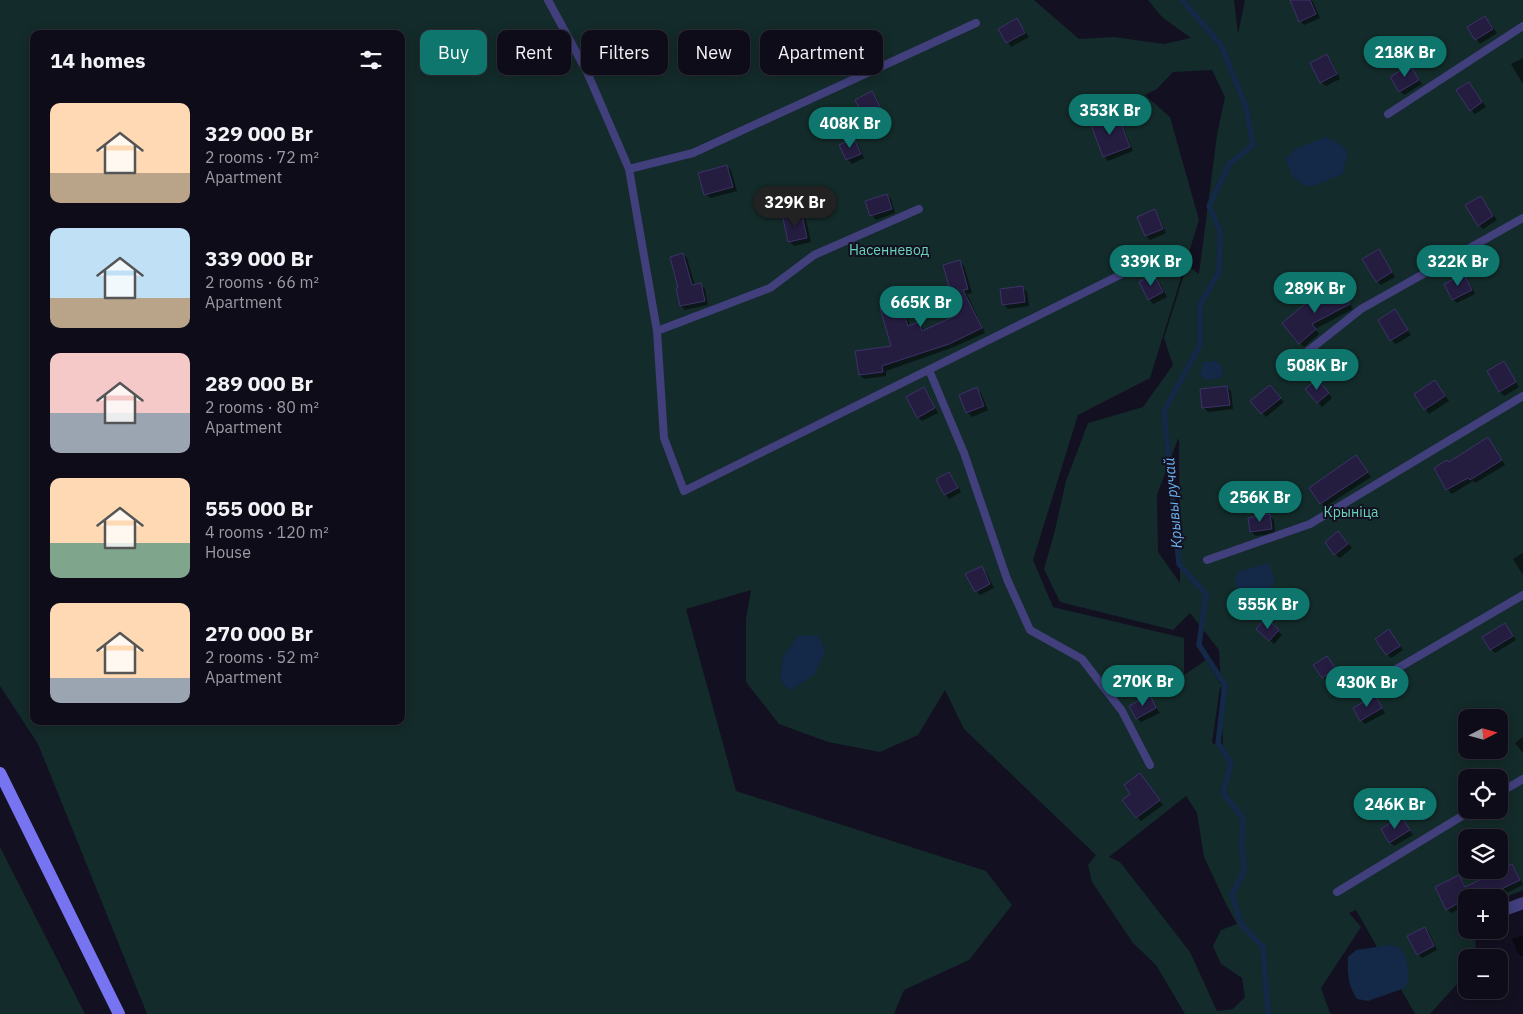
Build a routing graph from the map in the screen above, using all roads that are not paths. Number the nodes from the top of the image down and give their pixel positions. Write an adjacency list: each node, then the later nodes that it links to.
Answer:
1 (548, 0): 5 (lane)
2 (976, 22): 5 (lane)
3 (1523, 26): 4 (lane)
4 (1388, 114)
5 (629, 168): 9 (lane)
6 (920, 209): 9 (lane)
7 (1523, 218): 11 (lane)
8 (1120, 275): 10 (lane)
9 (657, 331): 10 (lane)
10 (929, 370): 16 (lane)
11 (1283, 371)
12 (1523, 396): 13 (lane)
13 (1206, 560)
14 (1523, 596): 15 (lane)
15 (1382, 678)
16 (1150, 765)
17 (0, 773): 24 (main road)
18 (1523, 779): 19 (lane)
19 (1508, 788)
20 (1458, 819): 21 (lane)
21 (1337, 892)
22 (1523, 903): 23 (street)
23 (1508, 909)
24 (118, 1014)

